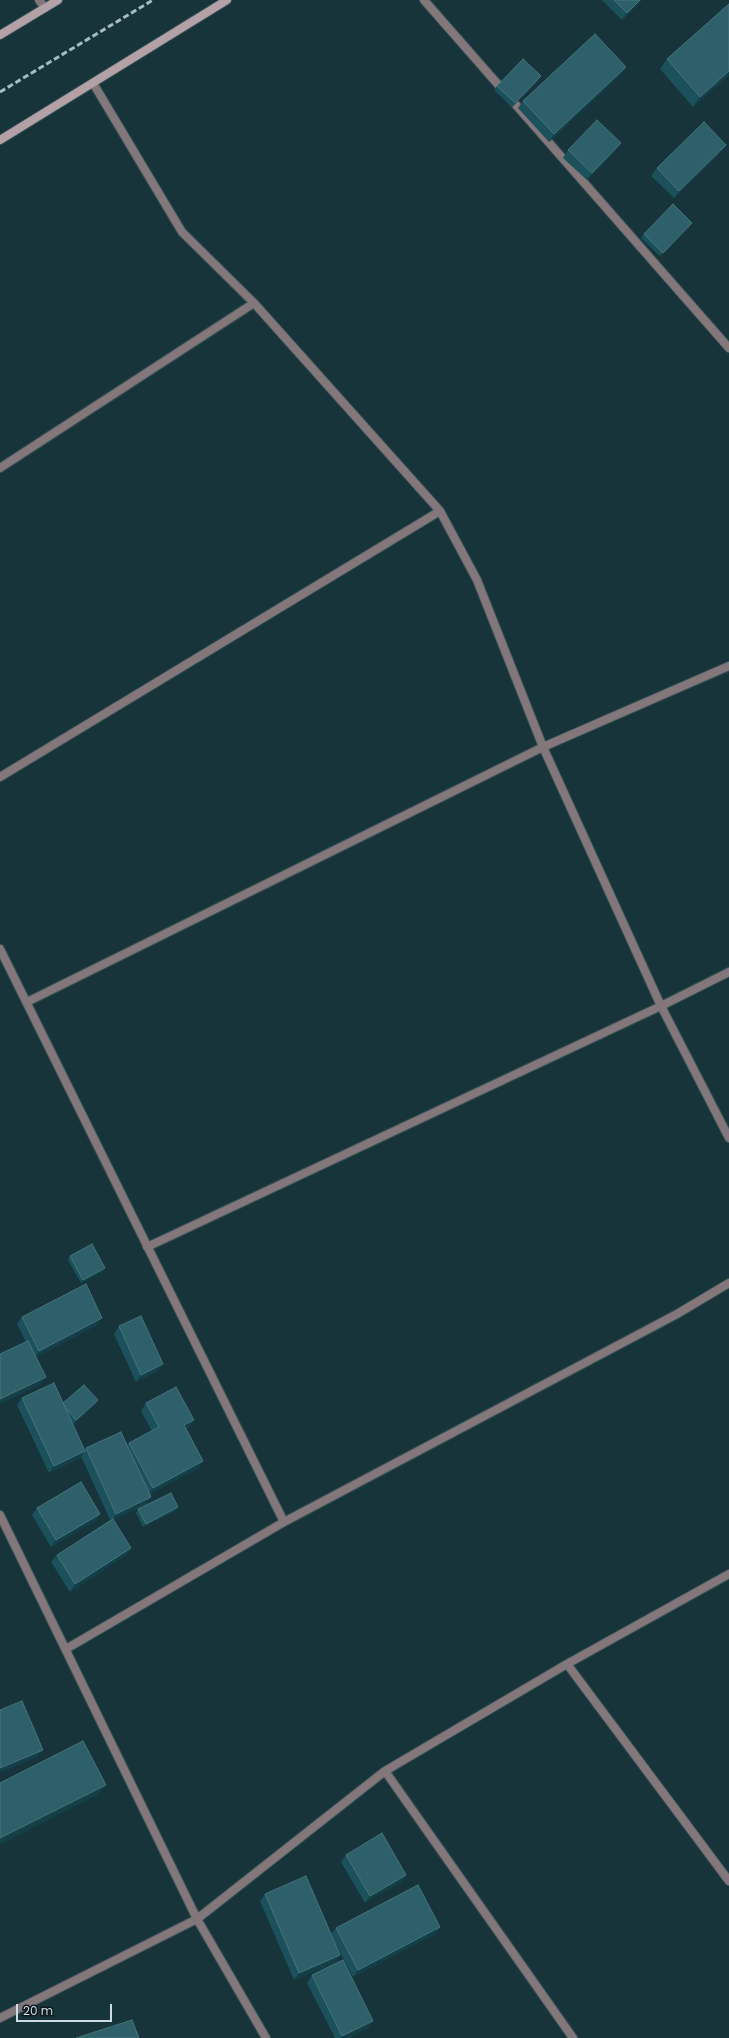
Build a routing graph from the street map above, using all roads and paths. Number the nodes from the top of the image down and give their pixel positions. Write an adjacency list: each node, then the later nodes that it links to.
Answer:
1 (39, 0): 5 (street)
2 (58, 0): 5 (main road)
3 (227, 0): 7 (main road)
4 (424, 0): 10 (street)
5 (45, 8): 6 (main road)
6 (0, 35)
7 (93, 83): 8 (main road); 9 (street)
8 (0, 140)
9 (254, 303): 11 (street); 12 (street)
10 (729, 348)
11 (0, 468)
12 (440, 511): 14 (street); 15 (street)
13 (729, 666): 14 (street)
14 (543, 747): 18 (street); 19 (street)
15 (0, 777)
16 (0, 949): 18 (street)
17 (729, 972): 19 (street)
18 (27, 1002): 21 (street)
19 (661, 1006): 20 (street); 21 (street)
20 (729, 1138)
21 (147, 1247): 24 (street)
22 (729, 1282): 24 (street)
23 (0, 1515): 26 (street)
24 (284, 1522): 26 (street)
25 (729, 1574): 27 (street)
26 (66, 1649): 30 (street)
27 (567, 1664): 28 (street); 29 (street)
28 (385, 1771): 30 (street); 33 (street)
29 (729, 1881)
30 (197, 1919): 31 (street); 32 (street)
31 (0, 2018)
32 (266, 2038)
33 (573, 2038)

